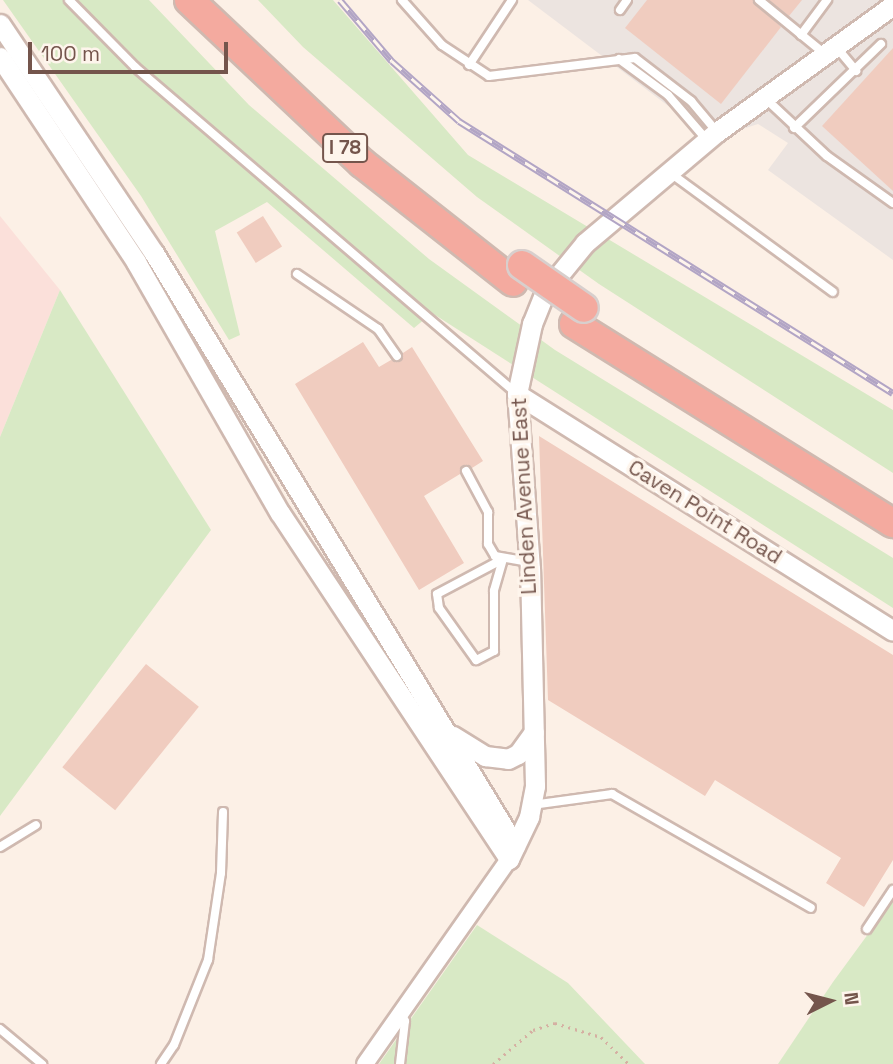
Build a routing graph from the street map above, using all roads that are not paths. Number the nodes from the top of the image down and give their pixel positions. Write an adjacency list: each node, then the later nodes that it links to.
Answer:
1 (69, 0): 29 (lane)
2 (189, 0): 24 (highway, I 78)
3 (214, 0): 24 (highway, I 78)
4 (402, 0): 17 (lane)
5 (512, 0): 17 (lane)
6 (627, 0): 10 (lane)
7 (759, 0): 12 (lane)
8 (827, 0): 12 (lane)
9 (893, 5): 14 (street, Linden Avenue East)
10 (620, 10)
11 (0, 24): 36 (street)
12 (802, 34): 14 (lane)
13 (881, 44): 18 (lane)
14 (830, 50): 18 (lane); 19 (street, Linden Avenue East)
15 (0, 57): 42 (street)
16 (619, 59): 17 (lane); 21 (lane); 21 (lane)
17 (469, 65)
18 (856, 71): 20 (lane)
19 (765, 98): 20 (lane); 21 (street, Linden Avenue East)
20 (794, 128): 23 (lane)
21 (712, 136): 22 (street, Linden Avenue East)
22 (669, 172): 26 (lane); 29 (street, Linden Avenue East)
23 (893, 203)
24 (517, 273): 27 (highway, I 78)
25 (297, 274): 28 (lane)
26 (833, 292)
27 (579, 316): 31 (highway, I 78); 32 (highway, I 78)
28 (397, 356)
29 (517, 394): 34 (street, Linden Avenue East); 35 (street, Caven Point Road)
30 (466, 471): 33 (lane)
31 (893, 501)
32 (893, 523)
33 (503, 559): 33 (lane); 34 (lane)
34 (530, 562): 37 (street, Linden Avenue East)
35 (893, 631)
36 (447, 732): 37 (street); 42 (street)
37 (534, 732): 38 (street, Linden Avenue East)
38 (532, 805): 42 (street, Linden Avenue East); 44 (lane)
39 (223, 812): 49 (lane)
40 (36, 825): 41 (lane)
41 (0, 847)
42 (512, 853): 46 (street, Linden Avenue East)
43 (893, 890): 45 (lane)
44 (811, 908)
45 (867, 929)
46 (401, 1013): 50 (street, Linden Avenue East); 51 (lane)
47 (0, 1029): 48 (lane)
48 (42, 1064)
49 (161, 1064)
50 (365, 1064)
51 (400, 1064)

